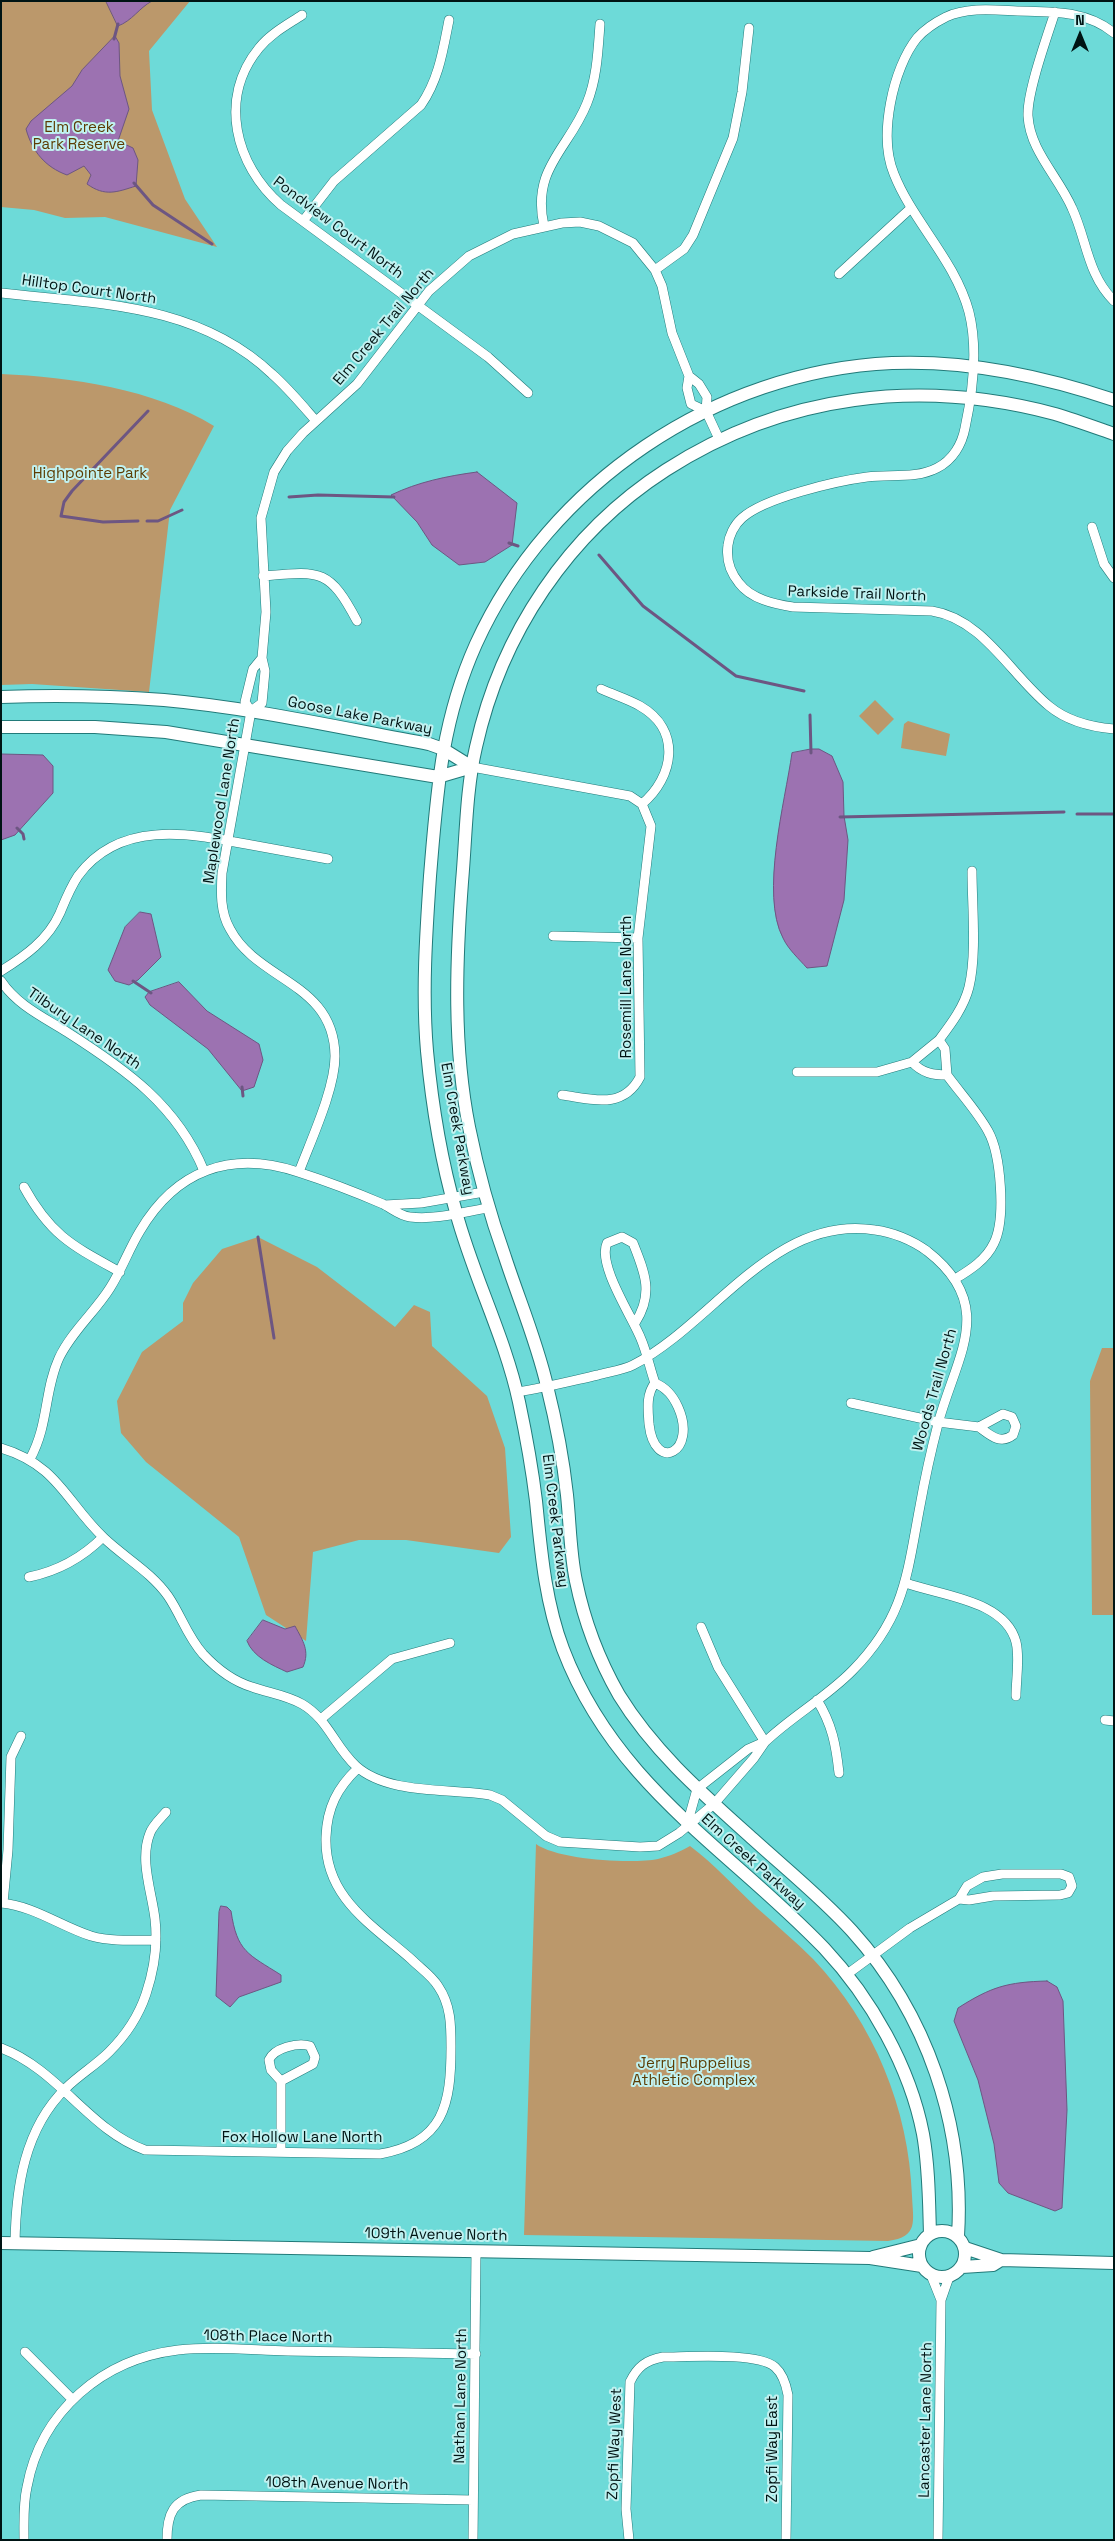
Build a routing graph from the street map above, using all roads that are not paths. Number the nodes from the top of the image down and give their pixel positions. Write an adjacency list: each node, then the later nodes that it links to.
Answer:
1 (1055, 12): 6 (street, Parkside Trail North); 7 (street, Parkside Trail North); 13 (street)
2 (302, 15): 8 (street, Pondview Court North)
3 (449, 20): 8 (street)
4 (600, 24): 9 (street)
5 (749, 28): 10 (street)
6 (1114, 33)
7 (911, 208): 11 (street); 15 (street, Parkside Trail North)
8 (303, 222): 14 (street, Pondview Court North)
9 (544, 226): 10 (street, Elm Creek Trail North); 14 (street, Elm Creek Trail North)
10 (655, 270): 16 (street, Elm Creek Trail North)
11 (839, 274)
12 (1, 292): 21 (street, Hilltop Court North)
13 (1114, 301)
14 (418, 305): 17 (street, Pondview Court North); 21 (street, Elm Creek Trail North)
15 (974, 367): 18 (street, Parkside Trail North); 19 (street, Elm Creek Parkway); 20 (street, Elm Creek Parkway)
16 (689, 376): 20 (street, Elm Creek Trail North); 20 (street, Elm Creek Trail North)
17 (528, 393)
18 (969, 398): 22 (street, Elm Creek Parkway); 23 (street, Elm Creek Parkway); 33 (street, Parkside Trail North)
19 (1114, 400)
20 (706, 411): 23 (street, Elm Creek Trail North); 35 (street, Elm Creek Parkway)
21 (316, 421): 25 (street, Elm Creek Trail North)
22 (1114, 434)
23 (719, 439): 36 (street, Elm Creek Parkway)
24 (1092, 527): 26 (street)
25 (263, 576): 27 (street); 28 (street, Elm Creek Trail North)
26 (1114, 578)
27 (357, 621)
28 (262, 658): 31 (street, Elm Creek Trail North); 31 (street, Elm Creek Trail North)
29 (601, 689): 38 (street)
30 (1, 697): 31 (street, Goose Lake Parkway)
31 (251, 711): 34 (street, Maplewood Lane North); 35 (street, Goose Lake Parkway)
32 (1, 728): 34 (street)
33 (1114, 729)
34 (245, 744): 37 (street); 39 (street, Maplewood Lane North)
35 (443, 749): 36 (street, Goose Lake Parkway); 37 (street, Elm Creek Parkway)
36 (472, 767): 37 (street); 38 (street); 54 (street, Elm Creek Parkway)
37 (438, 777): 55 (street, Elm Creek Parkway)
38 (642, 804): 43 (street, Rosemill Lane North)
39 (228, 840): 40 (street); 44 (street); 52 (street, Maplewood Lane North)
40 (328, 859)
41 (972, 871): 46 (street)
42 (553, 936): 43 (street)
43 (638, 938): 50 (street, Rosemill Lane North)
44 (1, 971)
45 (1, 981): 51 (street, Tilbury Lane North)
46 (939, 1040): 47 (street); 49 (street)
47 (912, 1062): 48 (street); 49 (street)
48 (797, 1072)
49 (947, 1075): 60 (street)
50 (562, 1095)
51 (204, 1171): 52 (street); 59 (street)
52 (298, 1172): 56 (street)
53 (24, 1187): 59 (street)
54 (484, 1192): 55 (street); 57 (street, Elm Creek Parkway)
55 (453, 1198): 56 (street); 58 (street, Elm Creek Parkway)
56 (384, 1205): 58 (street)
57 (488, 1208): 58 (street); 64 (street, Elm Creek Parkway)
58 (456, 1214): 65 (street, Elm Creek Parkway)
59 (120, 1272): 70 (street)
60 (955, 1279): 62 (street, Woods Trail North); 67 (street, Woods Trail North)
61 (635, 1323): 61 (street); 62 (street)
62 (647, 1357): 63 (street); 64 (street, Woods Trail North)
63 (655, 1383): 63 (street)
64 (548, 1387): 65 (street, Woods Trail North); 83 (street, Elm Creek Parkway)
65 (517, 1392): 86 (street, Elm Creek Parkway)
66 (851, 1403): 67 (street)
67 (938, 1422): 68 (street); 73 (street, Woods Trail North)
68 (979, 1427)
69 (1, 1448): 70 (street)
70 (30, 1459): 71 (street)
71 (103, 1537): 72 (street); 78 (street)
72 (29, 1577)
73 (906, 1583): 76 (street); 77 (street, Woods Trail North)
74 (701, 1627): 80 (street)
75 (450, 1643): 78 (street)
76 (1016, 1696)
77 (817, 1700): 80 (street, Woods Trail North); 82 (street)
78 (322, 1719): 81 (street)
79 (20, 1736): 88 (street)
80 (765, 1742): 83 (street, Woods Trail North); 84 (street, Woods Trail North)
81 (358, 1768): 86 (street, Woods Trail North); 95 (street, Fox Hollow Lane North)
82 (839, 1773)
83 (697, 1789): 84 (street, Elm Creek Parkway); 86 (street)
84 (714, 1804): 86 (street, Woods Trail North); 90 (street, Elm Creek Parkway)
85 (166, 1812): 89 (street)
86 (687, 1825): 91 (street, Elm Creek Parkway)
87 (959, 1899): 87 (street); 90 (street)
88 (2, 1902): 89 (street)
89 (156, 1940): 94 (street)
90 (872, 1955): 91 (street); 97 (street, Elm Creek Parkway)
91 (846, 1975): 96 (street, Elm Creek Parkway)
92 (1, 2048): 94 (street, Fox Hollow Lane North)
93 (281, 2081): 93 (street); 95 (street)
94 (64, 2089): 95 (street, Fox Hollow Lane North); 99 (street)
95 (280, 2152)
96 (930, 2234): 97 (street); 100 (street)
97 (958, 2236): 101 (street)
98 (1, 2243): 99 (street, 109th Avenue North)
99 (15, 2243): 102 (street, 109th Avenue North)
100 (921, 2245): 103 (street, 109th Avenue North); 107 (street)
101 (965, 2248): 104 (street); 106 (street)
102 (476, 2252): 103 (street, 109th Avenue North); 111 (street, Nathan Lane North)
103 (870, 2258): 107 (street, 109th Avenue North)
104 (1002, 2260): 105 (street); 106 (street)
105 (1114, 2263)
106 (962, 2266): 108 (street)
107 (926, 2270): 108 (street); 109 (street, Lancaster Lane North)
108 (949, 2277): 109 (street, Lancaster Lane North)
109 (941, 2300): 120 (street, Lancaster Lane North)
110 (26, 2352): 113 (street)
111 (476, 2354): 113 (street, 108th Place North); 114 (street, Nathan Lane North)
112 (651, 2359): 118 (street, Zopfi Way West); 119 (street, Zopfi Way East)
113 (72, 2399): 115 (street, 108th Place North)
114 (473, 2500): 116 (street, 108th Avenue North); 117 (street, Nathan Lane North)
115 (24, 2540)
116 (166, 2540)
117 (473, 2540)
118 (629, 2540)
119 (786, 2540)
120 (938, 2540)

